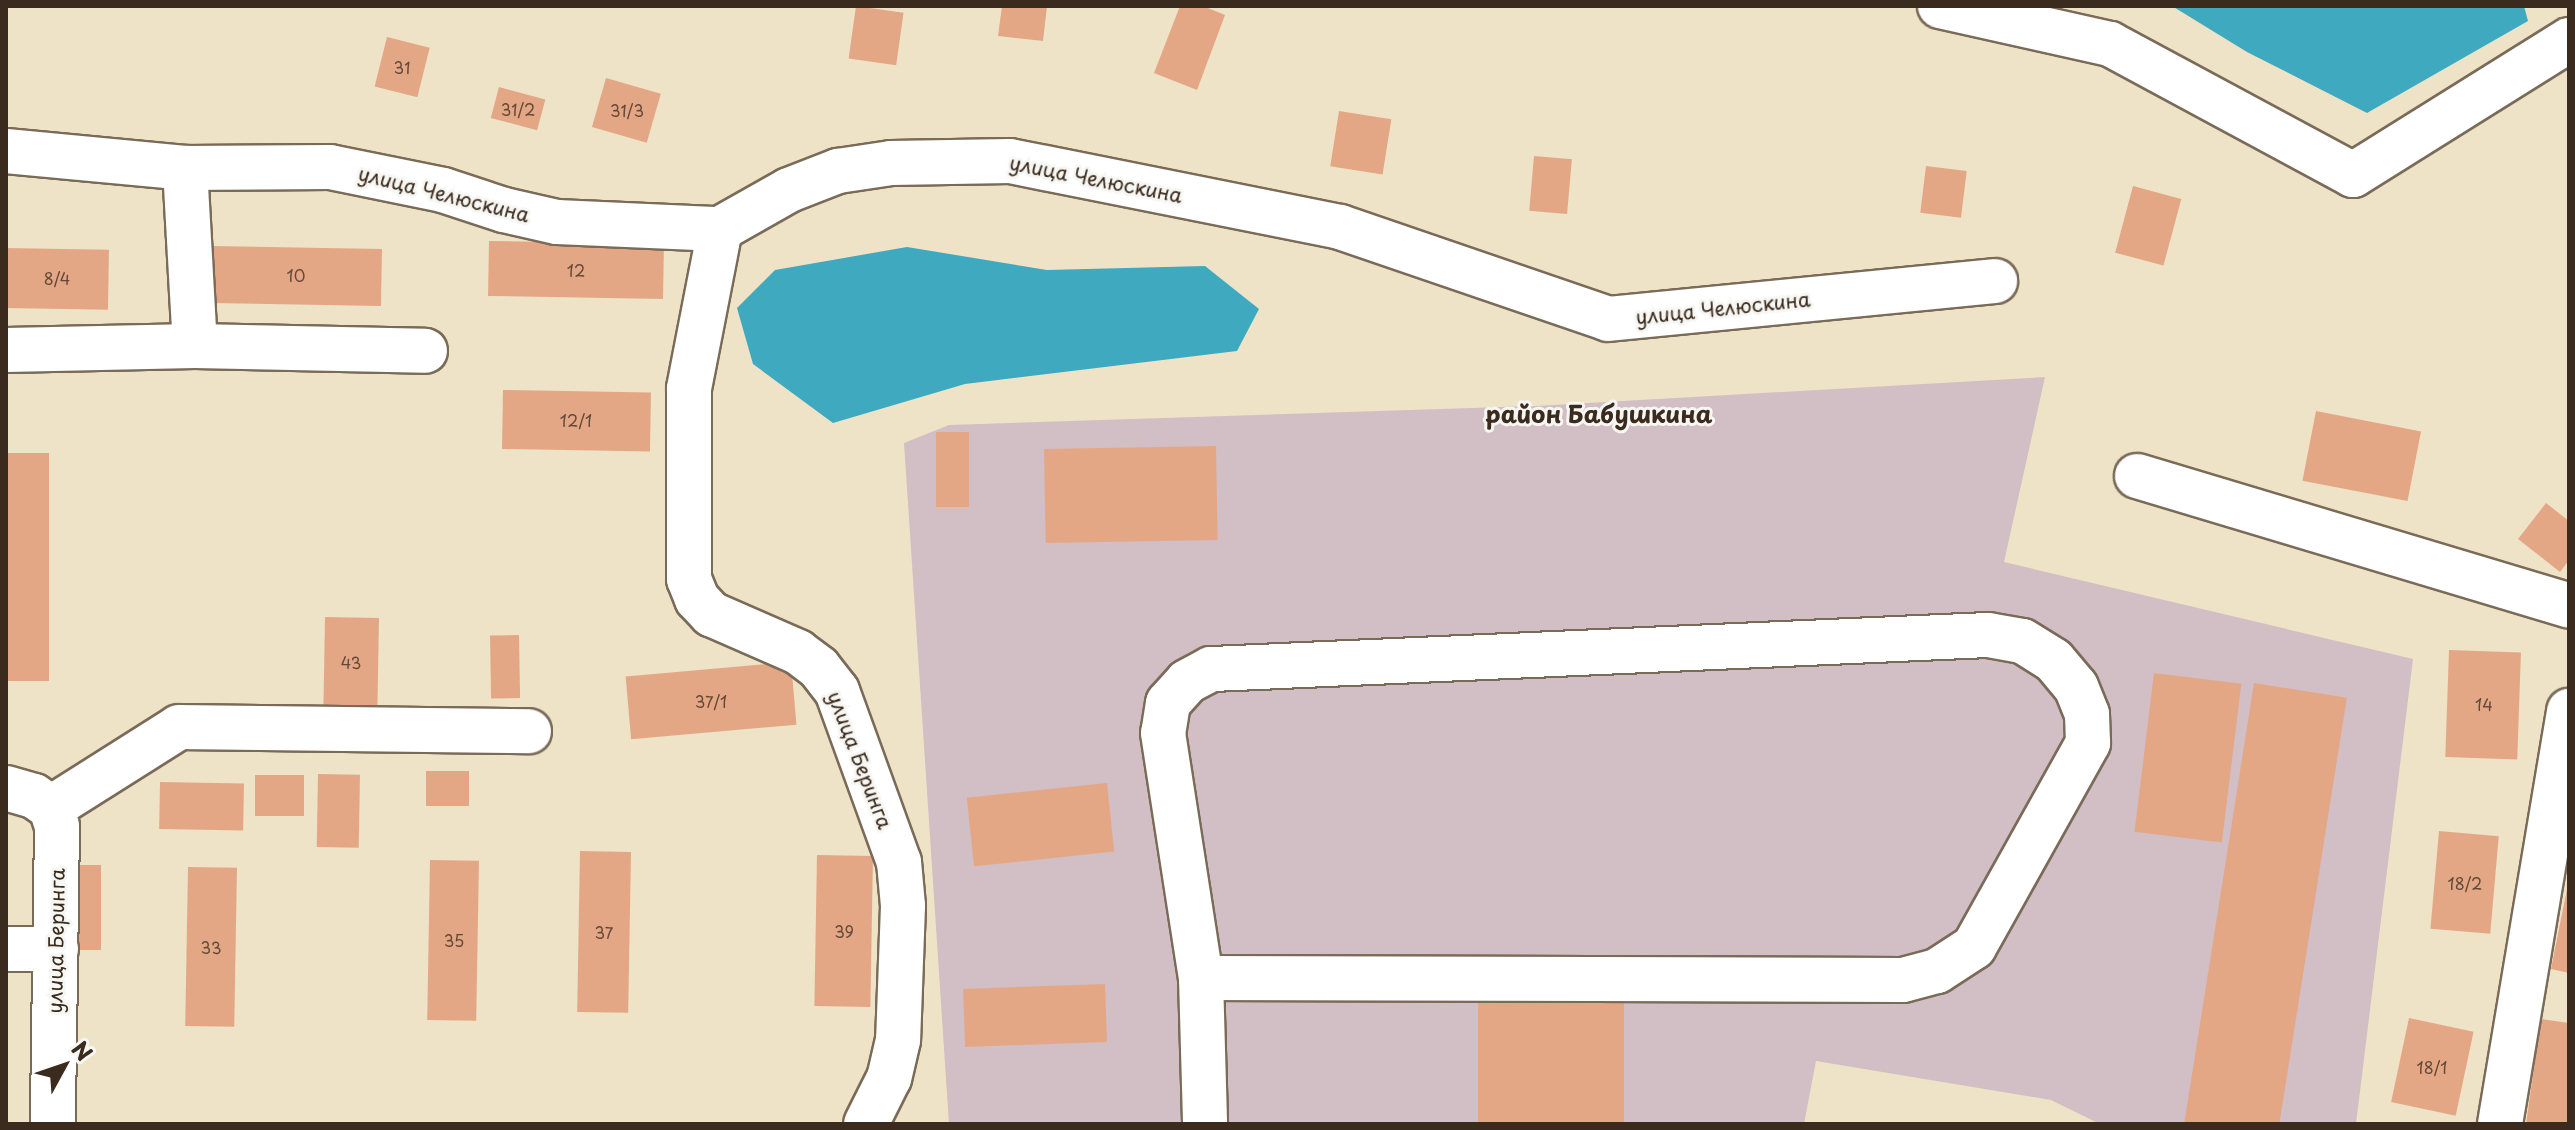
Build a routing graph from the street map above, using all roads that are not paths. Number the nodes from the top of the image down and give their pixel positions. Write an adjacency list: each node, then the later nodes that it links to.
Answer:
1 (1940, 6): 2 (street)
2 (2569, 40)
3 (6, 151): 4 (street, улица Челюскина)
4 (185, 168): 5 (street, улица Челюскина); 7 (street)
5 (720, 229): 6 (street, улица Челюскина); 20 (street, улица Беринга)
6 (1995, 281)
7 (195, 346): 8 (street); 9 (street)
8 (6, 350)
9 (425, 351)
10 (2137, 476): 11 (street)
11 (2569, 606)
12 (2569, 711): 22 (street)
13 (529, 731): 15 (street)
14 (6, 788): 15 (street)
15 (51, 808): 17 (street, улица Беринга)
16 (6, 949): 17 (street)
17 (56, 949): 19 (street, улица Беринга)
18 (1201, 978): 18 (street); 21 (street)
19 (53, 1124)
20 (866, 1124)
21 (1205, 1124)
22 (2500, 1124)

